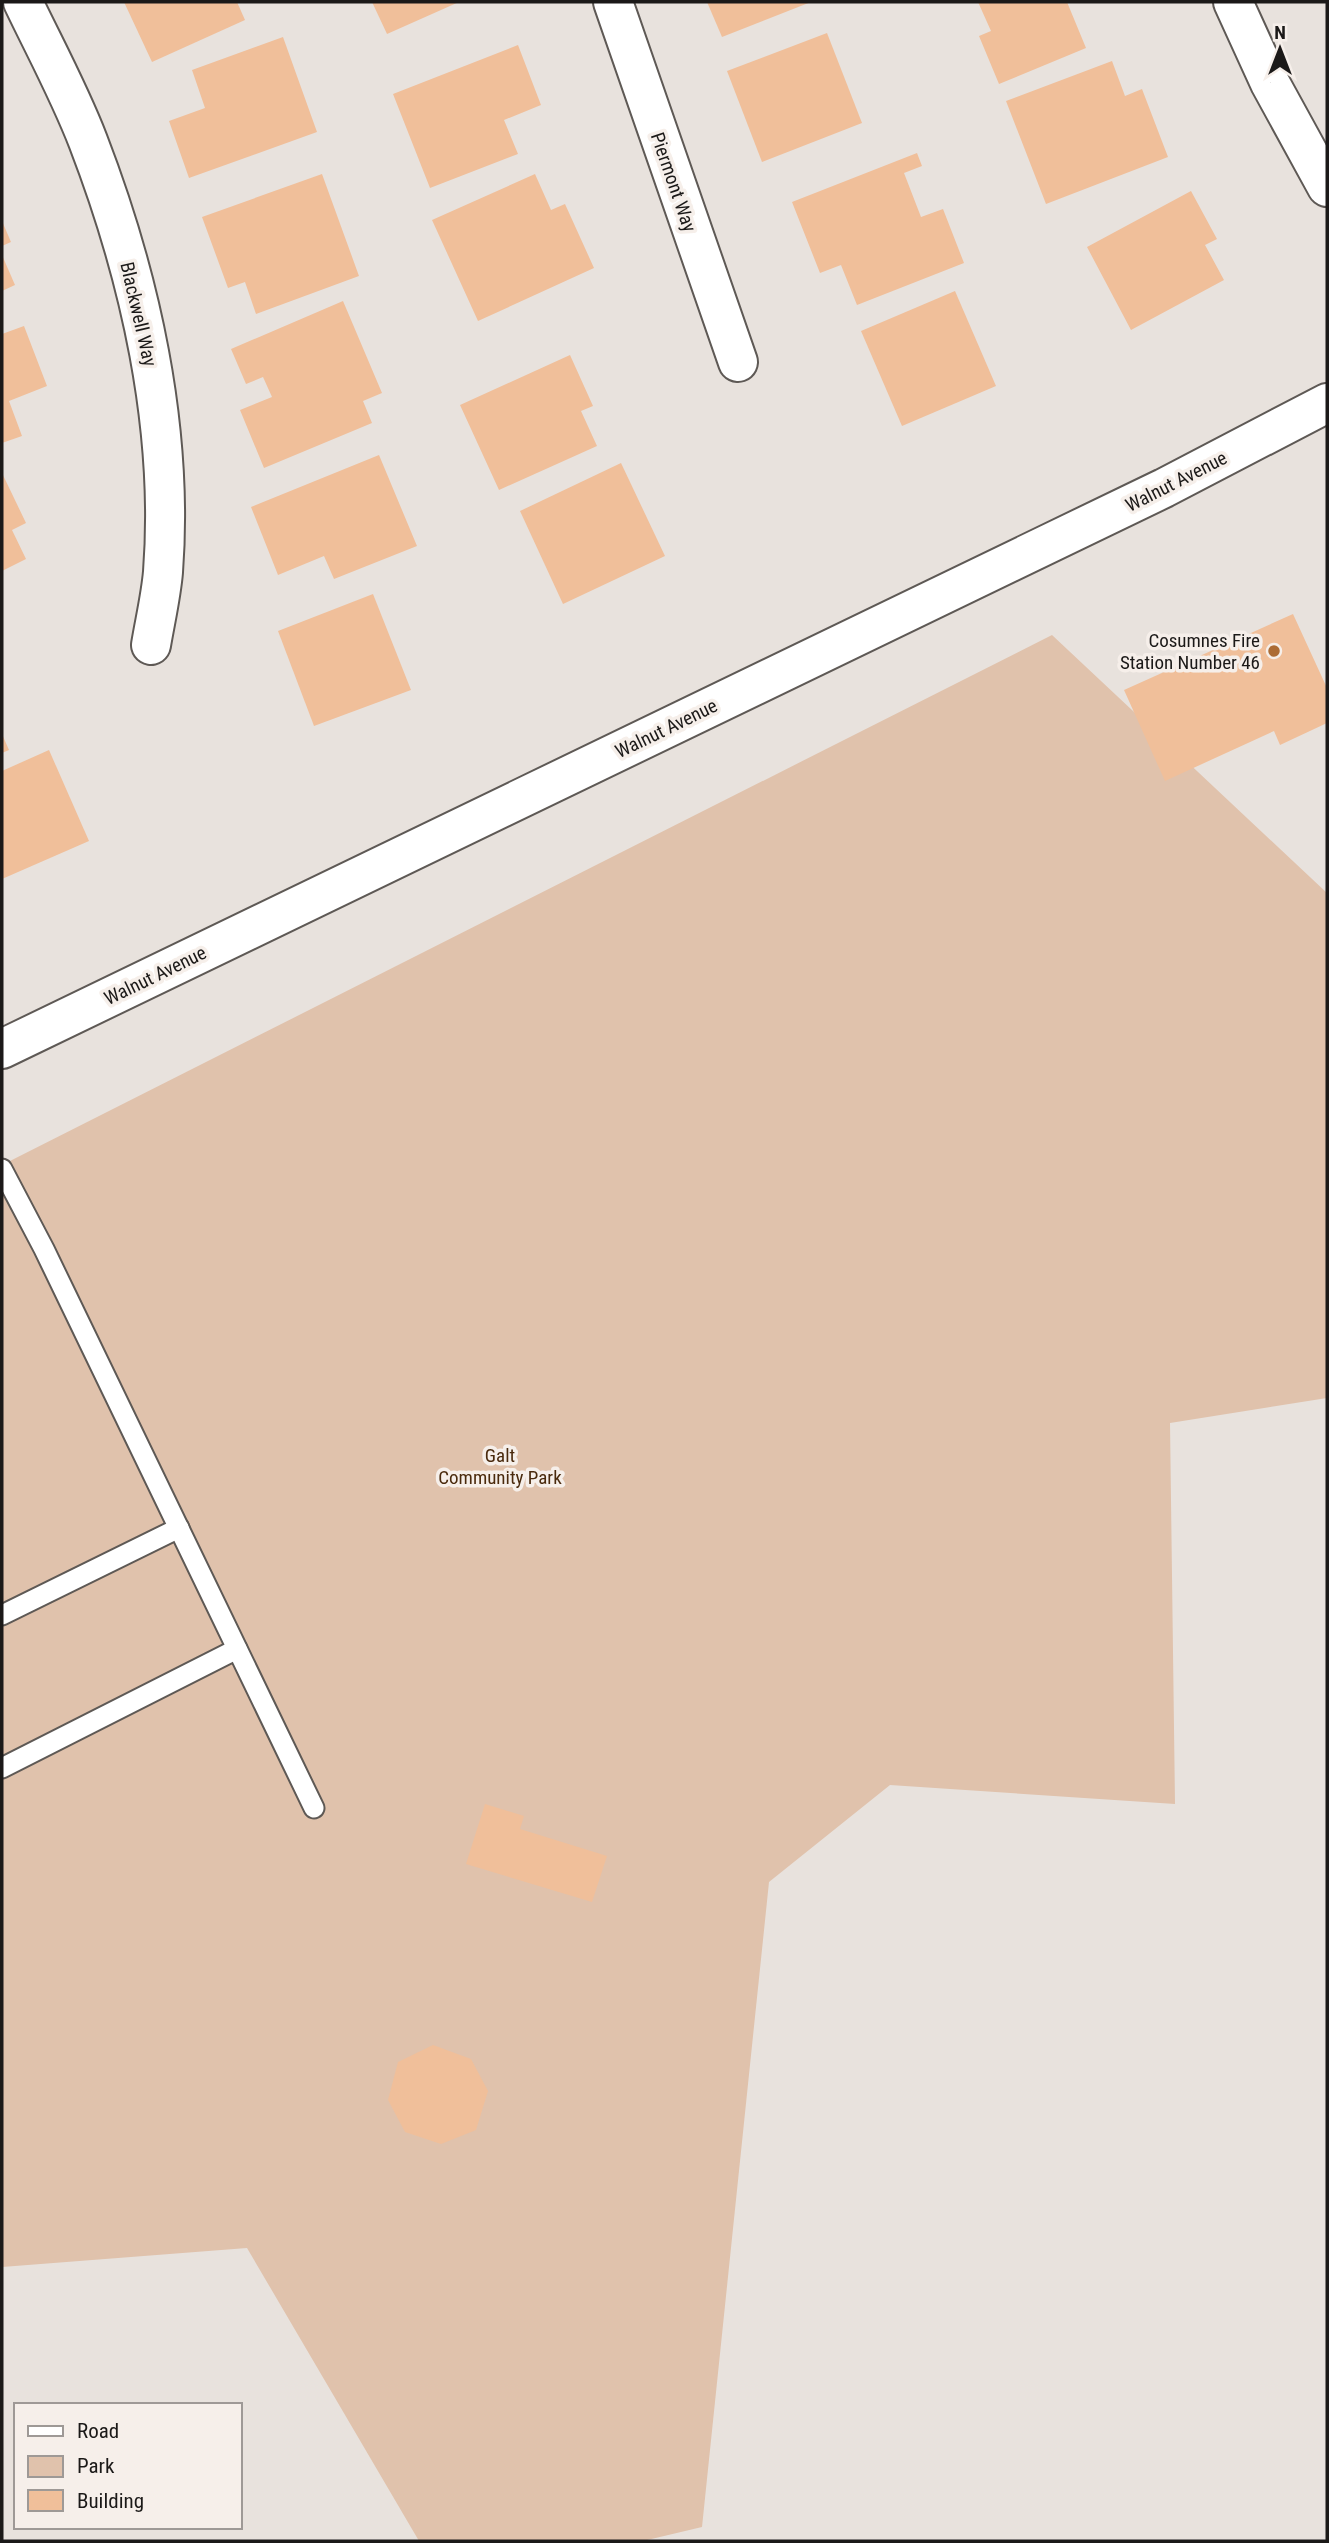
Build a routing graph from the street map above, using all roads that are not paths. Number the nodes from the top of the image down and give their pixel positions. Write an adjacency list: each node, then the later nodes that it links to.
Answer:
1 (23, 2): 7 (street, Blackwell Way)
2 (613, 2): 5 (street, Piermont Way)
3 (1233, 2): 4 (street)
4 (1327, 187)
5 (738, 362)
6 (1327, 403): 8 (street, Walnut Avenue)
7 (151, 645)
8 (2, 1049)
9 (2, 1169): 10 (lane)
10 (179, 1528): 11 (lane); 12 (lane)
11 (2, 1615)
12 (237, 1649): 13 (lane); 14 (lane)
13 (2, 1768)
14 (314, 1808)

